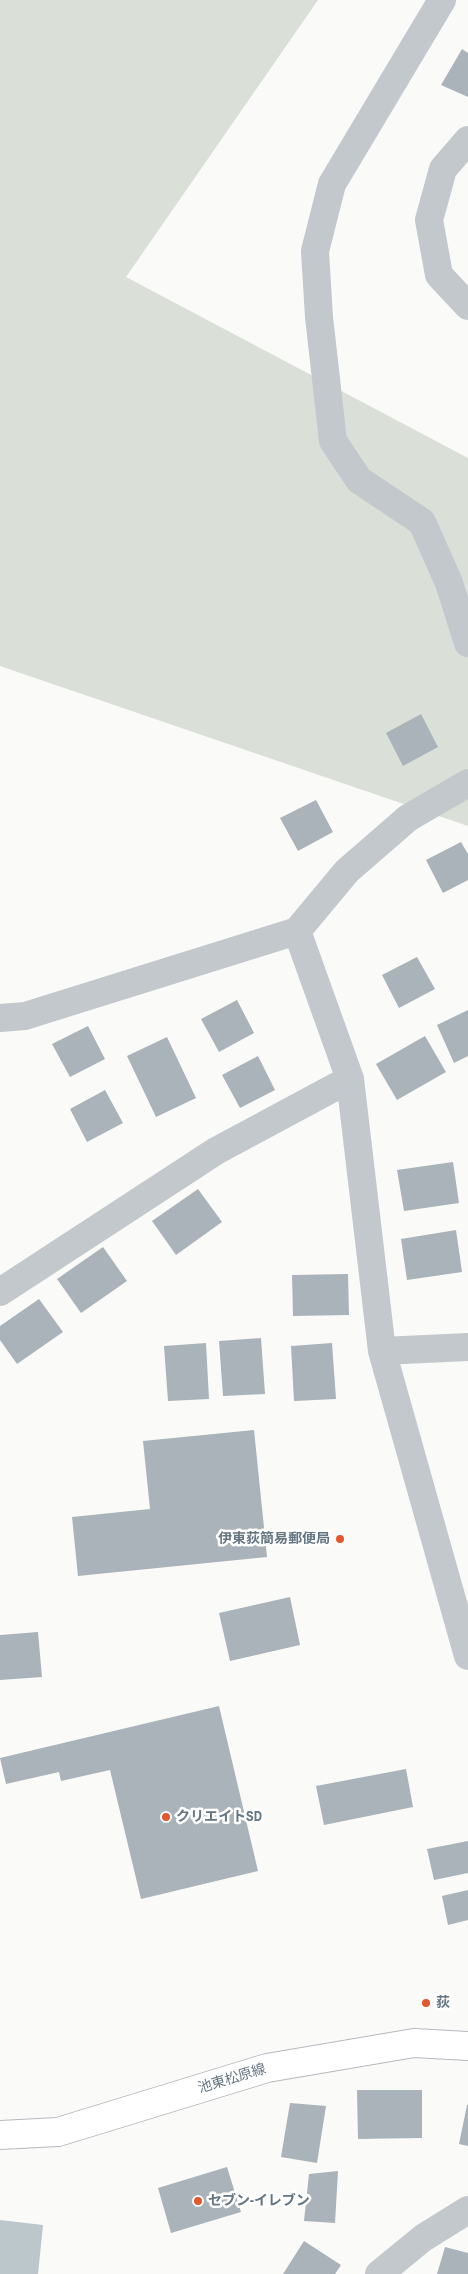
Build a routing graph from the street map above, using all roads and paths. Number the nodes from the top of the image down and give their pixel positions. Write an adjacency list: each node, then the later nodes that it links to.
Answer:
1 (442, 0): 4 (street)
2 (468, 140): 3 (street)
3 (468, 306)
4 (468, 643)
5 (468, 783): 6 (street)
6 (297, 931): 7 (street); 8 (street)
7 (0, 1018)
8 (350, 1080): 9 (street); 11 (street)
9 (0, 1292)
10 (468, 1347): 11 (street)
11 (382, 1352): 12 (street)
12 (468, 1656)
13 (468, 2046): 14 (main road, 池東松原線)
14 (0, 2135)
15 (468, 2210): 16 (street)
16 (379, 2274)

